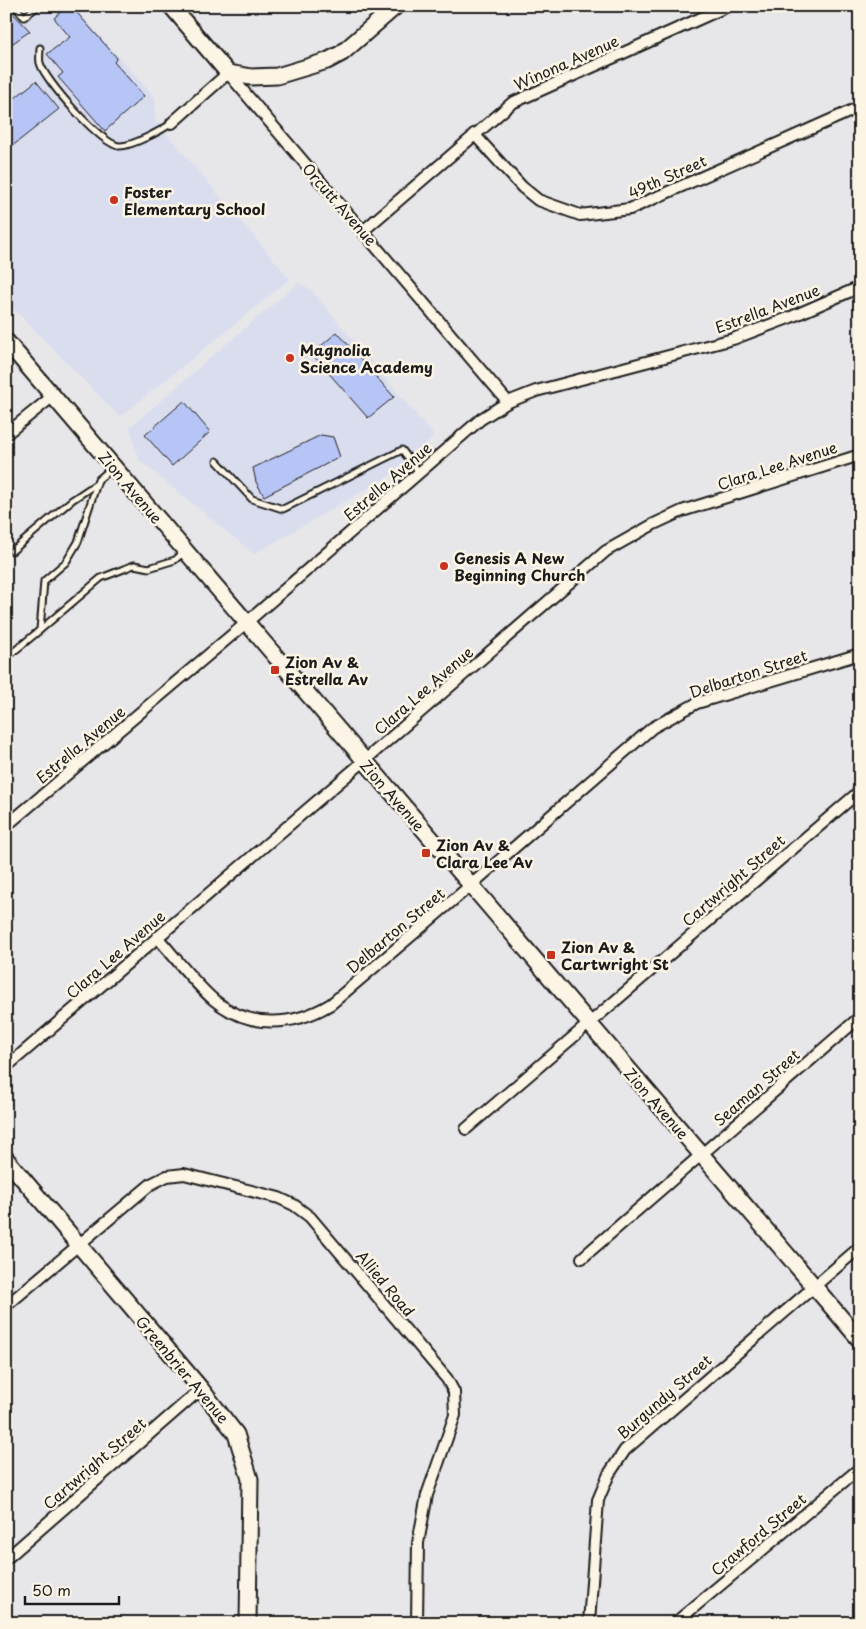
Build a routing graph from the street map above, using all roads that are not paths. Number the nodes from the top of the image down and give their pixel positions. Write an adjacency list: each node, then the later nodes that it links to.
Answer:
1 (15, 6): 2 (lane)
2 (38, 6)
3 (170, 6): 7 (main road, Orcutt Avenue)
4 (396, 6): 7 (main road)
5 (728, 6): 10 (street, Winona Avenue)
6 (40, 48): 9 (lane)
7 (228, 73): 9 (street); 11 (street, Orcutt Avenue)
8 (860, 107): 10 (street, 49th Street)
9 (172, 123)
10 (474, 134): 11 (street, Winona Avenue)
11 (363, 231): 15 (street, Orcutt Avenue)
12 (860, 287): 15 (street, Estrella Avenue)
13 (6, 340): 14 (main road, Zion Avenue)
14 (53, 396): 16 (street); 19 (main road, Zion Avenue)
15 (508, 402): 20 (street, Estrella Avenue)
16 (6, 434)
17 (860, 455): 28 (street, Clara Lee Avenue)
18 (217, 461): 20 (lane)
19 (113, 467): 21 (lane); 23 (main road, Zion Avenue)
20 (419, 472): 24 (street, Estrella Avenue)
21 (97, 484): 22 (lane); 25 (lane)
22 (12, 551)
23 (186, 552): 24 (main road, Zion Avenue); 25 (lane)
24 (246, 623): 28 (main road, Zion Avenue); 30 (street, Estrella Avenue)
25 (40, 630): 27 (lane)
26 (860, 654): 31 (street, Delbarton Street)
27 (6, 658)
28 (364, 761): 31 (main road, Zion Avenue); 32 (street, Clara Lee Avenue)
29 (860, 791): 34 (street, Cartwright Street)
30 (6, 826)
31 (471, 885): 32 (street, Delbarton Street); 34 (main road, Zion Avenue)
32 (158, 937): 35 (street, Clara Lee Avenue)
33 (860, 1017): 37 (street, Seaman Street)
34 (588, 1024): 36 (street, Cartwright Street); 37 (main road, Zion Avenue)
35 (6, 1067)
36 (466, 1128)
37 (701, 1154): 41 (street, Seaman Street); 42 (main road, Zion Avenue)
38 (6, 1159): 39 (main road, Greenbrier Avenue)
39 (78, 1245): 43 (street, Allied Road); 45 (main road, Greenbrier Avenue); 49 (street, Allied Road)
40 (860, 1247): 42 (street, Burgundy Street)
41 (582, 1258)
42 (814, 1287): 44 (main road, Zion Avenue); 50 (street, Burgundy Street)
43 (6, 1306)
44 (860, 1340)
45 (201, 1389): 47 (street, Cartwright Street); 48 (main road, Greenbrier Avenue)
46 (860, 1468): 51 (street, Crawford Street)
47 (6, 1559)
48 (248, 1623)
49 (417, 1623)
50 (590, 1623)
51 (675, 1623)

